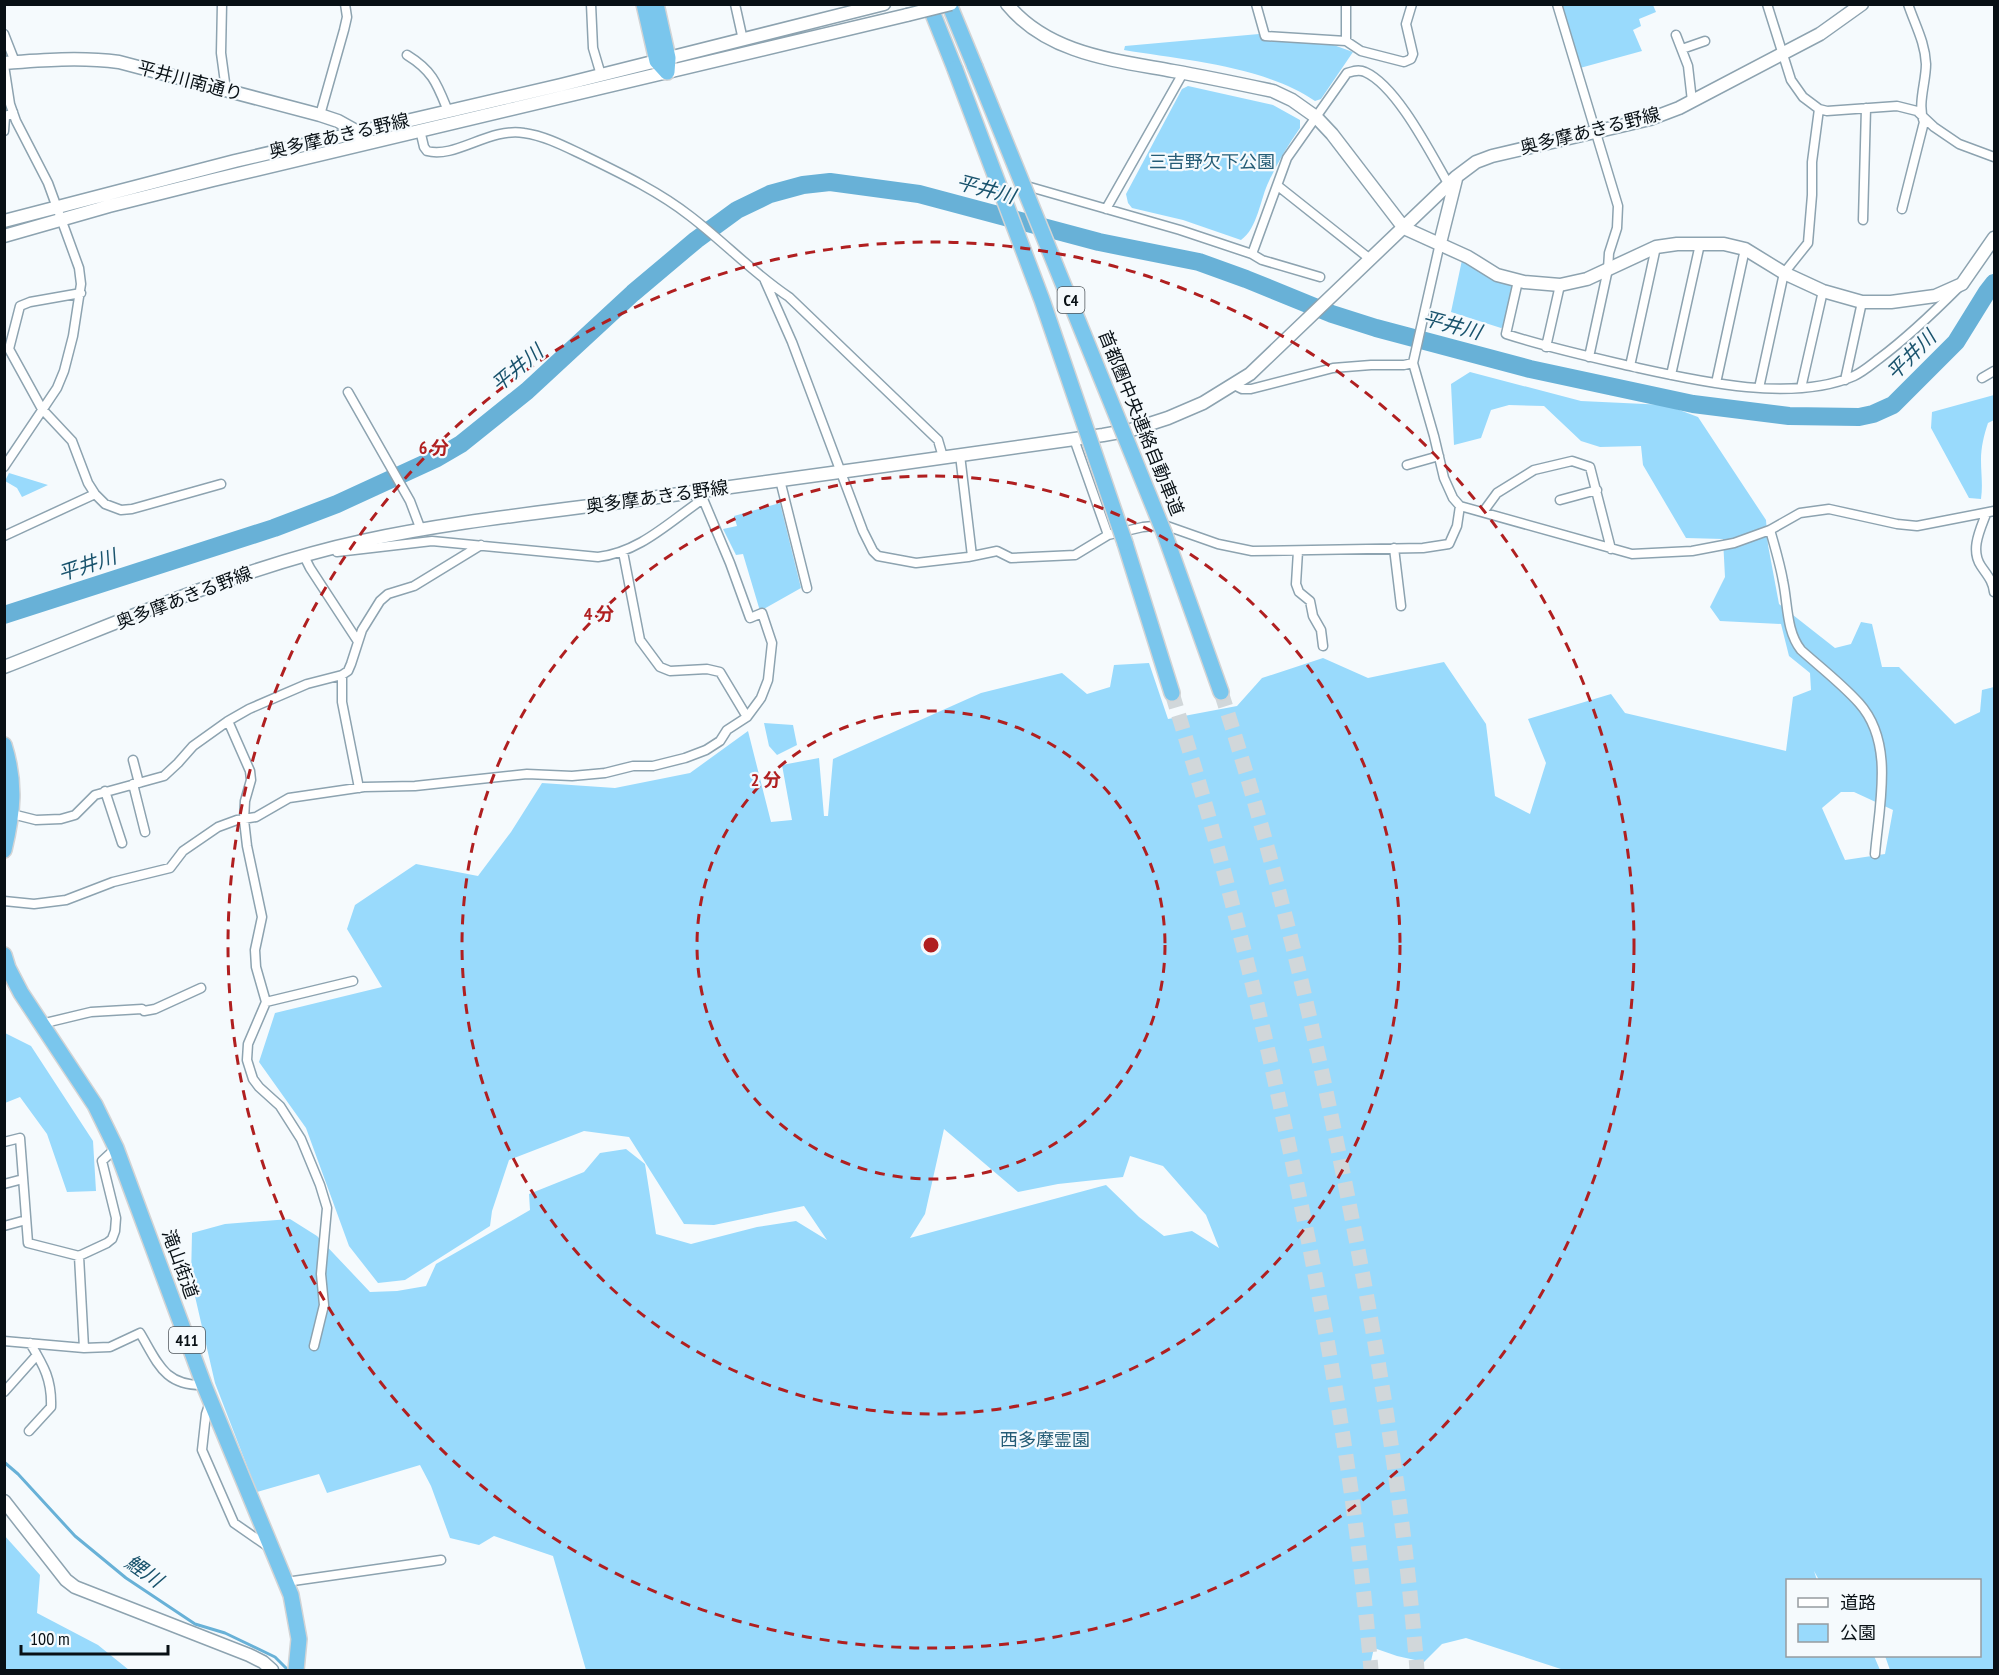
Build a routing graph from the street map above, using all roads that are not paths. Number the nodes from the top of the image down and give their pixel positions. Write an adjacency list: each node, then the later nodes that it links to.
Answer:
1 (222, 4): 30 (street)
2 (345, 4): 37 (street)
3 (591, 4): 29 (street)
4 (644, 4): 26 (highway)
5 (656, 4): 26 (highway)
6 (735, 4): 20 (street)
7 (884, 4): 20 (main road, 奥多摩あきる野線)
8 (929, 4): 123 (highway, C4, bridge)
9 (950, 4): 26 (main road, 奥多摩あきる野線, bridge); 122 (highway, 首都圏中央連絡自動車道 / C4, bridge)
10 (1007, 4): 28 (main road)
11 (1256, 4): 21 (street)
12 (1346, 4): 21 (street)
13 (1412, 4): 21 (street)
14 (1557, 4): 42 (street)
15 (1767, 4): 25 (street)
16 (1862, 4): 25 (main road, 奥多摩あきる野線)
17 (1908, 4): 36 (street)
18 (4, 34): 27 (street)
19 (1676, 34): 23 (street)
20 (743, 40): 26 (main road, 奥多摩あきる野線)
21 (1346, 41)
22 (1705, 41): 23 (street)
23 (1682, 49): 31 (street)
24 (407, 55): 34 (street)
25 (1783, 55): 31 (main road, 奥多摩あきる野線); 33 (street)
26 (664, 63): 29 (main road, 奥多摩あきる野線); 39 (main road, 奥多摩あきる野線)
27 (8, 64): 30 (main road, 平井川南通り); 35 (street)
28 (1183, 73): 38 (main road); 49 (street)
29 (601, 75): 34 (main road, 奥多摩あきる野線)
30 (225, 90): 37 (main road, 平井川南通り)
31 (1692, 101): 42 (main road, 奥多摩あきる野線)
32 (1866, 108): 33 (street); 36 (street); 53 (street)
33 (1818, 109): 64 (street)
34 (448, 111): 41 (main road, 奥多摩あきる野線)
35 (13, 112): 40 (street); 48 (street)
36 (1921, 114): 44 (street); 50 (street)
37 (320, 116): 41 (main road, 平井川南通り)
38 (1316, 117): 45 (street); 46 (street); 54 (main road)
39 (420, 130): 43 (main road, 奥多摩あきる野線); 66 (street)
40 (4, 131)
41 (356, 131): 43 (main road); 48 (main road, 奥多摩あきる野線)
42 (1595, 132): 45 (main road, 奥多摩あきる野線); 63 (street)
43 (360, 144): 51 (main road, 奥多摩あきる野線)
44 (1995, 157)
45 (1453, 181): 54 (main road, 奥多摩あきる野線); 57 (main road)
46 (1278, 186): 61 (street); 62 (street)
47 (1030, 187): 49 (street)
48 (56, 207): 51 (street); 52 (main road, 奥多摩あきる野線)
49 (1106, 208): 61 (street)
50 (1902, 209)
51 (61, 219): 55 (main road, 奥多摩あきる野線); 71 (street)
52 (4, 220)
53 (1863, 220)
54 (1404, 228): 57 (main road); 62 (main road, 奥多摩あきる野線)
55 (4, 236)
56 (1995, 238): 68 (main road)
57 (1440, 243): 67 (main road); 76 (street)
58 (1700, 244): 59 (main road); 60 (main road); 79 (street)
59 (1656, 247): 63 (main road); 77 (street)
60 (1745, 249): 64 (main road); 82 (street)
61 (1252, 254): 65 (street)
62 (1370, 259): 83 (main road, 奥多摩あきる野線)
63 (1608, 269): 69 (main road); 75 (street)
64 (1784, 273): 70 (main road); 84 (street)
65 (1320, 278)
66 (765, 281): 91 (street); 94 (street)
67 (1518, 281): 69 (main road); 73 (street)
68 (1962, 284): 72 (main road); 81 (street)
69 (1560, 285): 73 (street)
70 (1823, 291): 72 (main road); 85 (street)
71 (81, 293): 74 (street); 87 (street)
72 (1862, 302): 81 (street)
73 (1546, 347): 75 (street)
74 (7, 349): 87 (street)
75 (1589, 357): 77 (street)
76 (1413, 361): 83 (street); 90 (street)
77 (1630, 366): 79 (street)
78 (1995, 371): 80 (street)
79 (1671, 375): 82 (street)
80 (1982, 378)
81 (1845, 380): 85 (street)
82 (1716, 382): 84 (street)
83 (1234, 385): 88 (main road, 奥多摩あきる野線)
84 (1758, 388): 85 (street)
85 (1801, 388)
86 (348, 392): 104 (street)
87 (42, 409): 93 (street); 98 (street)
88 (1074, 439): 89 (main road, 奥多摩あきる野線); 106 (street)
89 (960, 455): 91 (main road, 奥多摩あきる野線); 114 (street)
90 (1439, 456): 92 (street); 101 (street)
91 (943, 457): 94 (main road, 奥多摩あきる野線)
92 (1407, 465)
93 (4, 467)
94 (841, 471): 95 (main road, 奥多摩あきる野線); 114 (street)
95 (780, 480): 99 (main road, 奥多摩あきる野線); 115 (street)
96 (221, 484): 98 (street)
97 (1597, 490): 100 (street); 102 (street); 110 (street)
98 (95, 494): 107 (street)
99 (703, 495): 104 (main road, 奥多摩あきる野線); 112 (street); 124 (street)
100 (1560, 500)
101 (1460, 506): 102 (street); 109 (street)
102 (1483, 512): 110 (street)
103 (1990, 512): 105 (street); 116 (street)
104 (421, 530): 113 (main road, 奥多摩あきる野線)
105 (1770, 530): 110 (street); 136 (street)
106 (1108, 535): 111 (street); 114 (street)
107 (4, 536)
108 (481, 545): 112 (street); 113 (street); 118 (street)
109 (1394, 548): 111 (street); 117 (street)
110 (1611, 549)
111 (1298, 551): 119 (street)
112 (622, 552): 124 (street)
113 (304, 556): 118 (street); 120 (main road, 奥多摩あきる野線)
114 (972, 556)
115 (807, 588)
116 (1995, 592)
117 (1401, 606)
118 (357, 640): 121 (street)
119 (1323, 646)
120 (4, 667)
121 (342, 675): 125 (street); 129 (street)
122 (1221, 692)
123 (1172, 693)
124 (747, 717): 129 (street)
125 (228, 721): 128 (street); 132 (street)
126 (4, 745): 131 (highway)
127 (133, 759): 128 (street)
128 (136, 784): 130 (street); 133 (street)
129 (359, 788): 132 (street)
130 (105, 791): 131 (street); 134 (street)
131 (12, 814): 135 (highway)
132 (244, 820): 137 (street); 141 (street)
133 (145, 832)
134 (122, 843)
135 (5, 846)
136 (1875, 854)
137 (4, 901)
138 (4, 955): 142 (highway, 滝山街道 / 411)
139 (353, 981): 141 (street)
140 (201, 988): 142 (street)
141 (266, 1002): 152 (street)
142 (41, 1024): 144 (highway, 滝山街道 / 411)
143 (4, 1142): 145 (street)
144 (116, 1148): 149 (street); 155 (highway, 滝山街道 / 411)
145 (23, 1179): 146 (street); 147 (street)
146 (4, 1184)
147 (26, 1220): 148 (street); 149 (street)
148 (4, 1226)
149 (79, 1256): 153 (street)
150 (4, 1341): 151 (street)
151 (30, 1343): 153 (street); 154 (street)
152 (314, 1346)
153 (84, 1348): 155 (street)
154 (37, 1355): 156 (street); 158 (street)
155 (204, 1385): 157 (highway, 滝山街道 / 411)
156 (4, 1392)
157 (211, 1400): 160 (highway, 滝山街道 / 411); 160 (street)
158 (29, 1431)
159 (4, 1501): 164 (main road)
160 (271, 1548): 162 (highway, 滝山街道 / 411)
161 (441, 1560): 162 (street)
162 (286, 1582): 163 (highway, 滝山街道 / 411)
163 (297, 1669)
164 (272, 1671)

